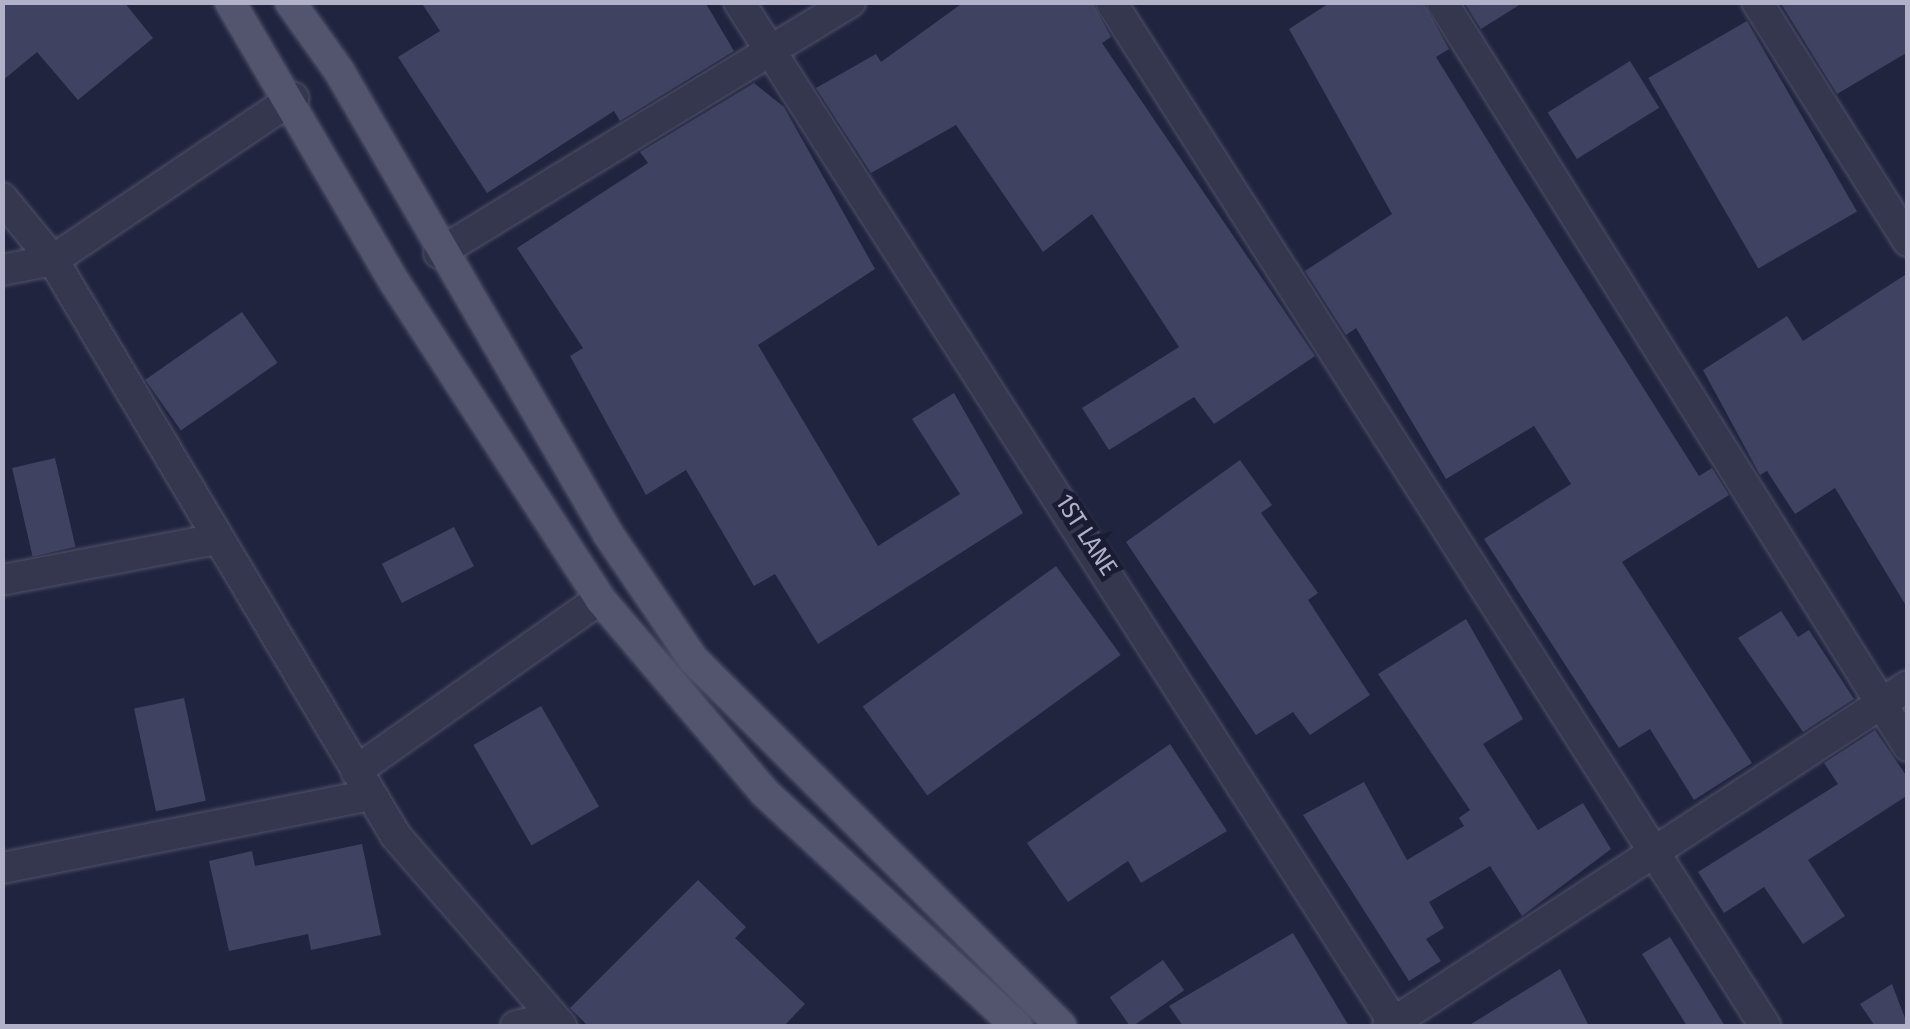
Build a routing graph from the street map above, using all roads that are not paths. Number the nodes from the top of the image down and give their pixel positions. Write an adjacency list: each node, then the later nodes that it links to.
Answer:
1 (230, 2): 9 (main road)
2 (290, 2): 12 (main road)
3 (739, 2): 8 (street, 1ST LANE)
4 (850, 2): 8 (street)
5 (1111, 2): 24 (street)
6 (1442, 2): 19 (street)
7 (1757, 2): 11 (street)
8 (770, 53): 12 (street); 27 (street, 1ST LANE)
9 (293, 98): 13 (street); 17 (main road)
10 (2, 198): 13 (street)
11 (1908, 242)
12 (440, 254): 21 (main road)
13 (53, 260): 14 (street); 15 (street)
14 (2, 270)
15 (216, 539): 16 (street); 23 (street)
16 (2, 580)
17 (600, 599): 22 (main road); 23 (street)
18 (1908, 686): 19 (street)
19 (1883, 705): 20 (street); 24 (street)
20 (1908, 746)
21 (773, 747): 22 (main road); 30 (main road)
22 (744, 770): 29 (main road)
23 (363, 783): 25 (street); 26 (street)
24 (1656, 858): 27 (street); 31 (street)
25 (2, 868)
26 (556, 1022): 28 (street)
27 (1393, 1025)
28 (516, 1026)
29 (1018, 1026)
30 (1061, 1026)
31 (1765, 1026)

